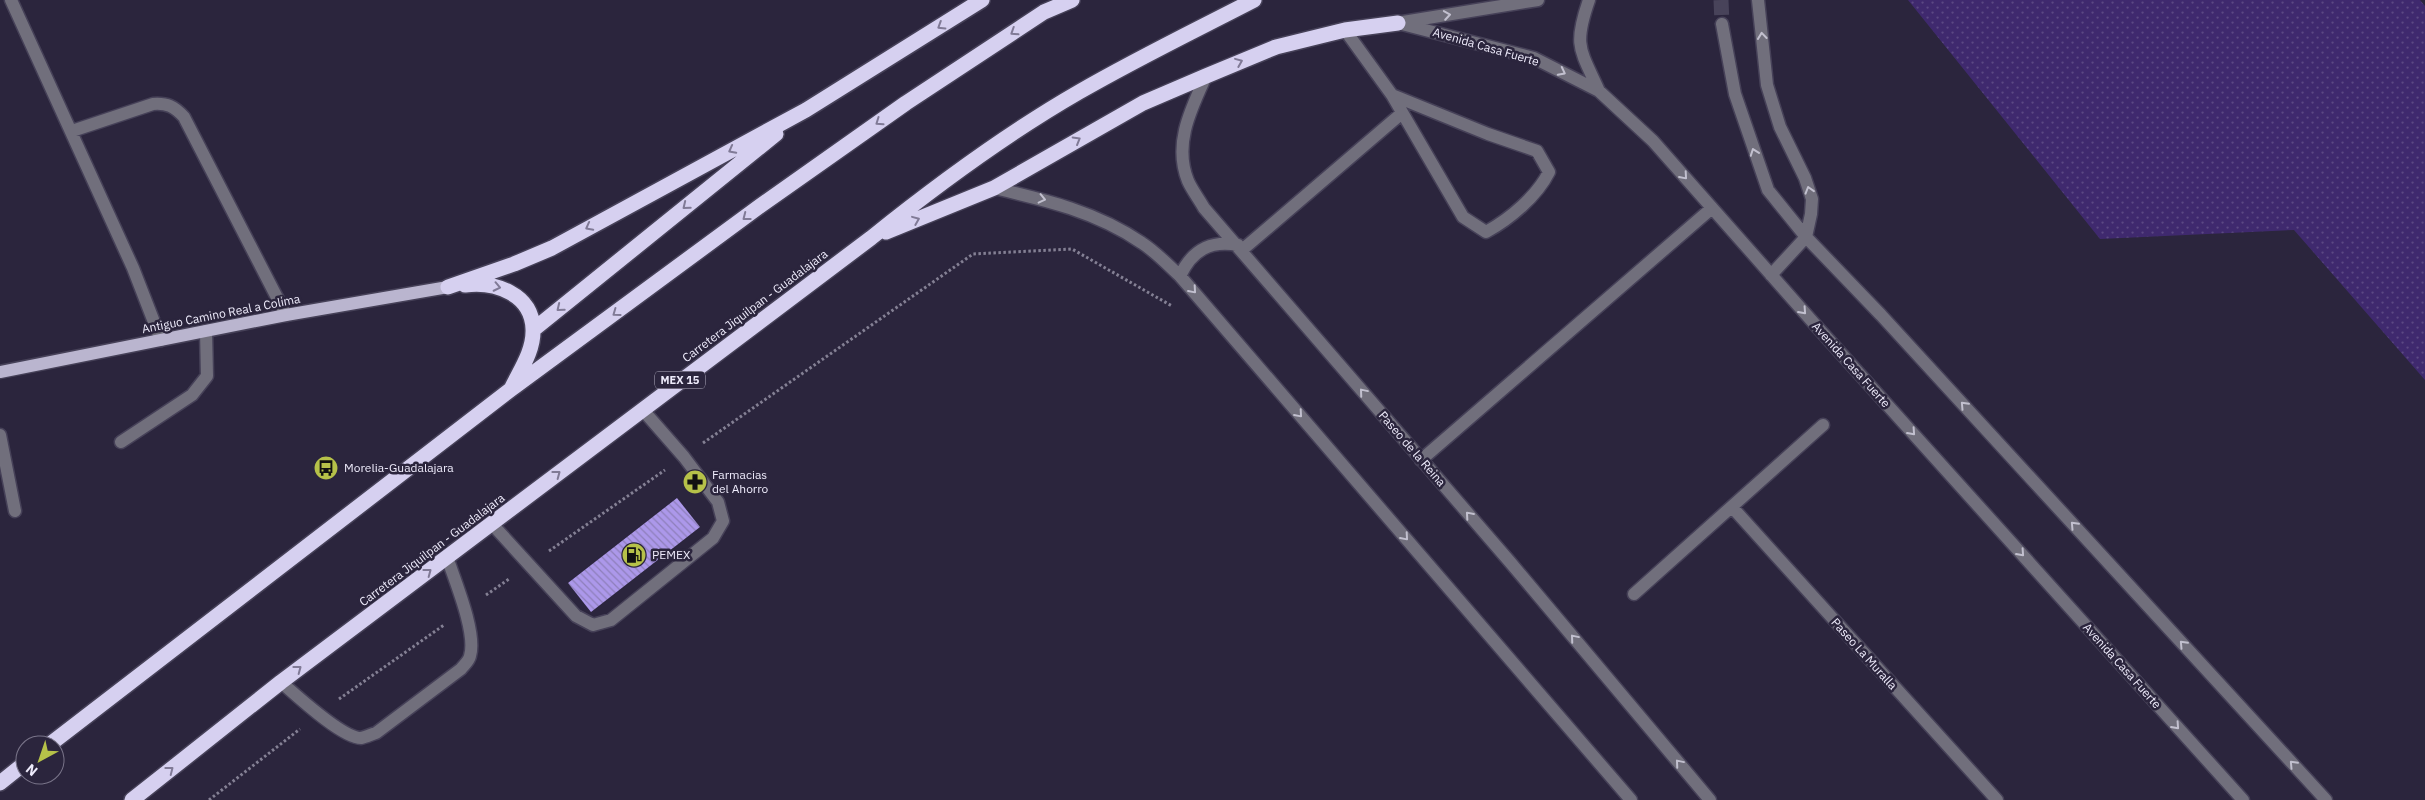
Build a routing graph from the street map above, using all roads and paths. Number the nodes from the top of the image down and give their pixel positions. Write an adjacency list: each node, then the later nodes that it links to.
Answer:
1 (11, 0): 18 (street)
2 (982, 0): 16 (highway, one-way to 16)
3 (1064, 0): 9 (highway)
4 (1072, 0): 9 (highway)
5 (1254, 0): 22 (highway, Carretera Jiquilpan - Guadalajara / MEX 15)
6 (1538, 0): 10 (street, one-way to 6)
7 (1589, 0): 14 (street)
8 (1758, 0): 21 (street, one-way to 8)
9 (1044, 12): 33 (highway, one-way to 33)
10 (1398, 23): 12 (highway); 14 (street, Avenida Casa Fuerte, one-way to 14)
11 (1722, 24): 21 (street, one-way to 11)
12 (1345, 30): 13 (highway, one-way to 12); 15 (street)
13 (1206, 76): 19 (highway, one-way to 13); 23 (street, Paseo de la Reina)
14 (1599, 91): 20 (street, Avenida Casa Fuerte, one-way to 20)
15 (1392, 94): 17 (street); 17 (street)
16 (806, 110): 26 (highway, one-way to 26); 29 (highway, one-way to 29)
17 (1402, 113): 23 (street)
18 (72, 131): 28 (street); 31 (street)
19 (994, 188): 22 (highway, one-way to 19); 25 (street, one-way to 25)
20 (1712, 208): 24 (street, Avenida Casa Fuerte); 39 (street)
21 (1806, 237): 24 (street); 58 (street, one-way to 21)
22 (871, 238): 34 (highway, Carretera Jiquilpan - Guadalajara / MEX 15)
23 (1240, 247): 25 (street); 39 (street, Paseo de la Reina, one-way to 23)
24 (1771, 275): 57 (street, Avenida Casa Fuerte, one-way to 57)
25 (1180, 276): 54 (street, one-way to 54)
26 (448, 287): 28 (main road, Antiguo Camino Real a Colima); 29 (highway, one-way to 29)
27 (1178, 313): 38 (path)
28 (286, 315): 30 (main road, Antiguo Camino Real a Colima)
29 (533, 330): 33 (highway)
30 (206, 331): 31 (main road, Antiguo Camino Real a Colima); 37 (street)
31 (160, 340): 32 (main road, Antiguo Camino Real a Colima)
32 (0, 372)
33 (510, 390): 49 (highway)
34 (642, 409): 38 (street); 42 (highway, Carretera Jiquilpan - Guadalajara / MEX 15, one-way to 34)
35 (1823, 425): 40 (street)
36 (0, 435): 41 (street)
37 (121, 442)
38 (684, 457): 44 (path); 44 (street)
39 (1421, 460): 55 (street, Paseo de la Reina, one-way to 39)
40 (1732, 507): 45 (street); 56 (street, Paseo La Muralla)
41 (15, 511)
42 (492, 524): 43 (highway, Carretera Jiquilpan - Guadalajara / MEX 15); 44 (street)
43 (447, 557): 46 (street); 47 (highway, Carretera Jiquilpan - Guadalajara / MEX 15, one-way to 43)
44 (530, 565): 46 (path)
45 (1634, 594)
46 (465, 610): 48 (path); 48 (street)
47 (281, 682): 48 (street); 52 (highway, Carretera Jiquilpan - Guadalajara / MEX 15, one-way to 47)
48 (319, 714): 53 (path)
49 (62, 735)
50 (15, 771): 51 (highway)
51 (0, 783)
52 (132, 800)
53 (209, 800)
54 (1631, 800)
55 (1710, 800)
56 (1997, 800)
57 (2243, 800)
58 (2326, 800)

